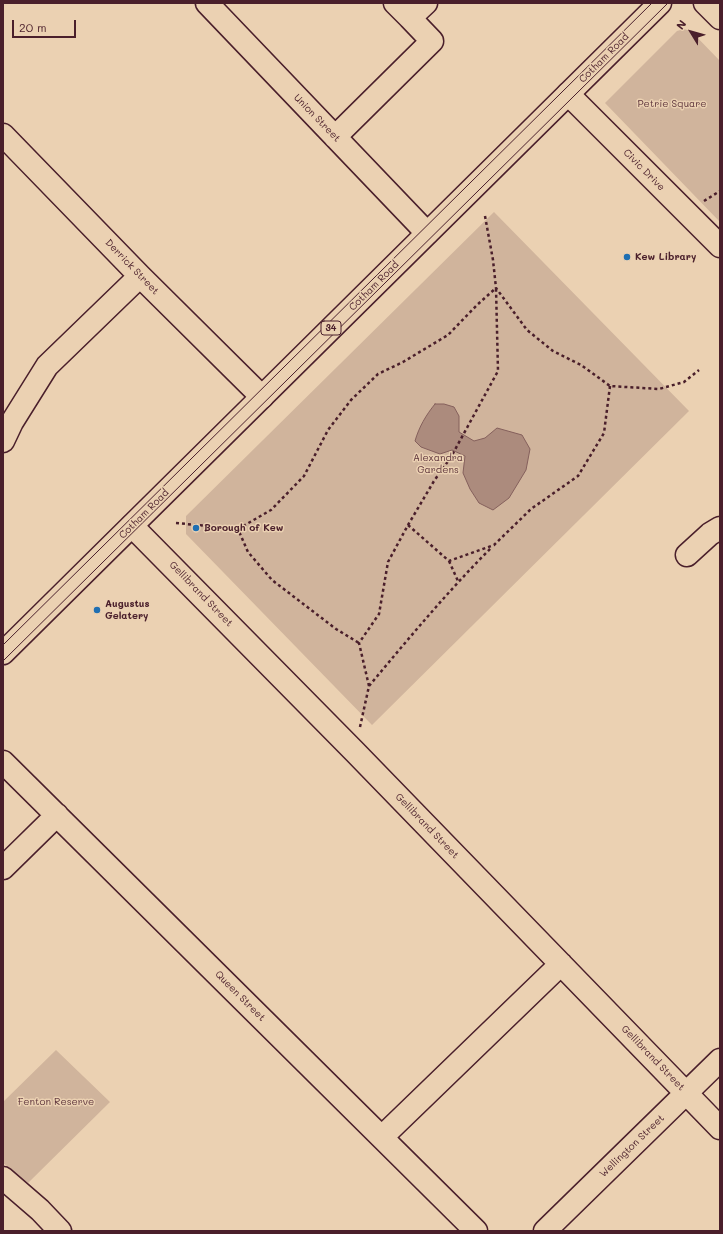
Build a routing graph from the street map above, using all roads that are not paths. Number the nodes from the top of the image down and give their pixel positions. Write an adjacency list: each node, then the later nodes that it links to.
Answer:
1 (207, 3): 10 (street, Union Street)
2 (395, 3): 6 (street)
3 (426, 3): 6 (street)
4 (660, 3): 8 (street, Cotham Road / 34)
5 (705, 3): 7 (street)
6 (410, 18): 10 (street)
7 (720, 18)
8 (568, 94): 11 (street, Cotham Road / 34); 12 (street, Civic Drive)
9 (3, 135): 13 (street, Derrick Street)
10 (335, 137): 11 (street, Union Street)
11 (427, 233): 14 (street, Cotham Road / 34)
12 (720, 246)
13 (140, 276): 14 (street, Derrick Street); 15 (street)
14 (262, 397): 16 (street, Cotham Road / 34)
15 (3, 440)
16 (132, 526): 19 (street, Cotham Road / 34); 23 (street, Gellibrand Street)
17 (720, 528): 18 (street)
18 (687, 555)
19 (3, 653)
20 (3, 762): 21 (street, Queen Street)
21 (57, 815): 22 (street); 27 (street, Queen Street)
22 (3, 868)
23 (562, 964): 25 (street, Gellibrand Street); 27 (street)
24 (720, 1060): 25 (street, Wellington Street)
25 (686, 1093): 26 (street, Gellibrand Street); 31 (street, Wellington Street)
26 (720, 1128)
27 (382, 1137): 30 (street, Queen Street)
28 (3, 1178): 29 (street)
29 (60, 1231)
30 (476, 1231)
31 (545, 1231)

